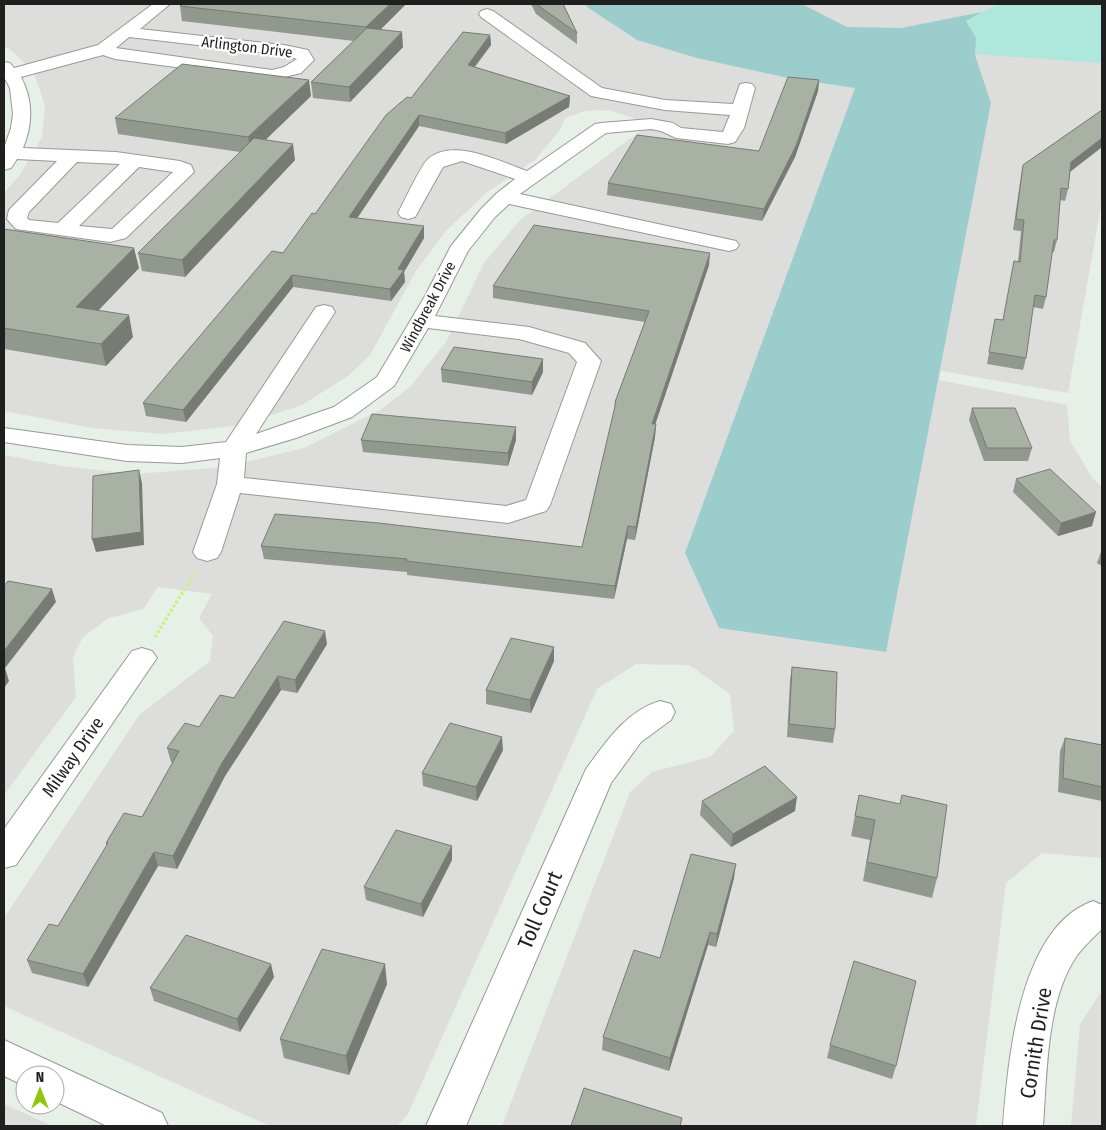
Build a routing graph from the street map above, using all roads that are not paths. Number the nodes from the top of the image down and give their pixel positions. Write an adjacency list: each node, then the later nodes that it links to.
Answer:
1 (162, 4): 3 (street)
2 (487, 14): 8 (street)
3 (125, 32): 4 (street); 4 (street, Arlington Drive)
4 (104, 49): 5 (street)
5 (8, 70): 12 (street)
6 (746, 88): 9 (street)
7 (665, 105): 8 (street); 9 (street); 10 (street)
8 (597, 110): 10 (street); 14 (street, Windbreak Drive)
9 (740, 110): 10 (street)
10 (652, 124)
11 (71, 157): 12 (street); 13 (street); 17 (street)
12 (7, 158)
13 (134, 161): 17 (street); 17 (street)
14 (530, 178): 15 (street, Windbreak Drive); 16 (street)
15 (504, 197): 18 (street); 20 (street, Windbreak Drive)
16 (408, 212)
17 (63, 230)
18 (729, 245)
19 (324, 312): 22 (street)
20 (421, 321): 22 (street, Windbreak Drive); 23 (street)
21 (4, 435): 22 (street, Windbreak Drive)
22 (234, 449): 23 (street)
23 (230, 484): 24 (street)
24 (207, 552)
25 (142, 658): 27 (street, Milway Drive)
26 (660, 712): 33 (street, Toll Court)
27 (4, 855)
28 (1093, 916): 34 (street, Cornith Drive)
29 (4, 1057): 30 (street)
30 (20, 1065)
31 (65, 1087): 32 (street)
32 (148, 1126)
33 (446, 1126)
34 (1023, 1126)

